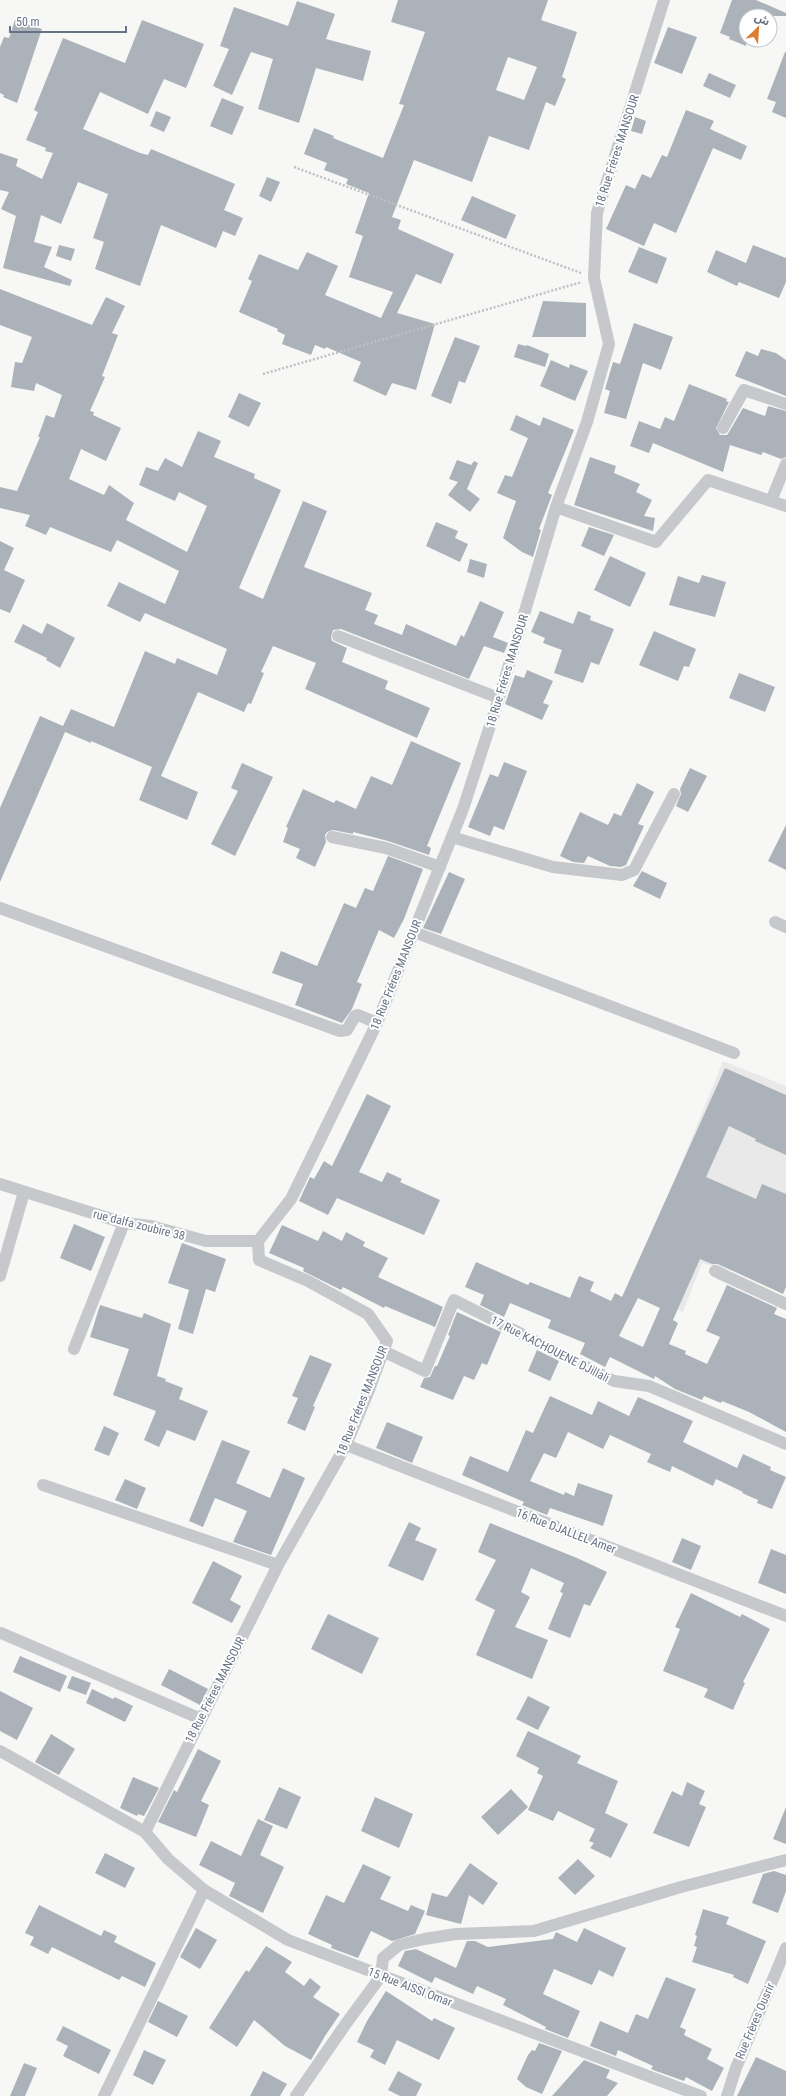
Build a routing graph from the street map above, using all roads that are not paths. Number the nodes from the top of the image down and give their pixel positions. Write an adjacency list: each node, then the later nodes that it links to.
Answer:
1 (664, 0): 7 (street, 18 Rue Fréres MANSOUR)
2 (786, 404): 3 (street)
3 (723, 428)
4 (786, 464): 5 (street)
5 (771, 501): 6 (street); 7 (street)
6 (786, 506)
7 (556, 507): 9 (street, 18 Rue Fréres MANSOUR)
8 (338, 636): 9 (street)
9 (499, 698): 12 (street, 18 Rue Fréres MANSOUR)
10 (674, 794): 12 (street)
11 (332, 837): 13 (street)
12 (452, 837): 13 (street, 18 Rue Fréres MANSOUR)
13 (440, 867): 15 (street, 18 Rue Fréres MANSOUR)
14 (0, 908): 16 (street)
15 (414, 932): 16 (street, 18 Rue Fréres MANSOUR); 17 (street)
16 (377, 1022): 21 (street, 18 Rue Fréres MANSOUR)
17 (734, 1053)
18 (0, 1184): 19 (street, rue dalfa zoubire 38)
19 (24, 1192): 20 (street, rue dalfa zoubire 38); 23 (street)
20 (124, 1223): 21 (street, rue dalfa zoubire 38); 25 (street)
21 (258, 1241): 26 (street, 18 Rue Fréres MANSOUR)
22 (714, 1271): 24 (street)
23 (0, 1276)
24 (786, 1304)
25 (74, 1349)
26 (383, 1351): 27 (street, 17 Rue KACHOUENE DJillali); 28 (street, 18 Rue Fréres MANSOUR)
27 (786, 1444)
28 (346, 1445): 30 (street, 18 Rue Fréres MANSOUR); 31 (street, 16 Rue DJALLEL Amer)
29 (42, 1485): 30 (street)
30 (278, 1565): 33 (street, 18 Rue Fréres MANSOUR)
31 (786, 1616)
32 (1, 1634): 33 (street)
33 (201, 1719): 35 (street, 18 Rue Fréres MANSOUR)
34 (0, 1750): 35 (street)
35 (146, 1832): 37 (street, 15 Rue AISSI Omar)
36 (786, 1860): 39 (street)
37 (204, 1890): 39 (street, 15 Rue AISSI Omar); 40 (street)
38 (786, 1948): 43 (street, Rue Frères Ousrir)
39 (381, 1976): 41 (street); 42 (street, 15 Rue AISSI Omar)
40 (104, 2096)
41 (296, 2096)
42 (702, 2096)
43 (727, 2096)

